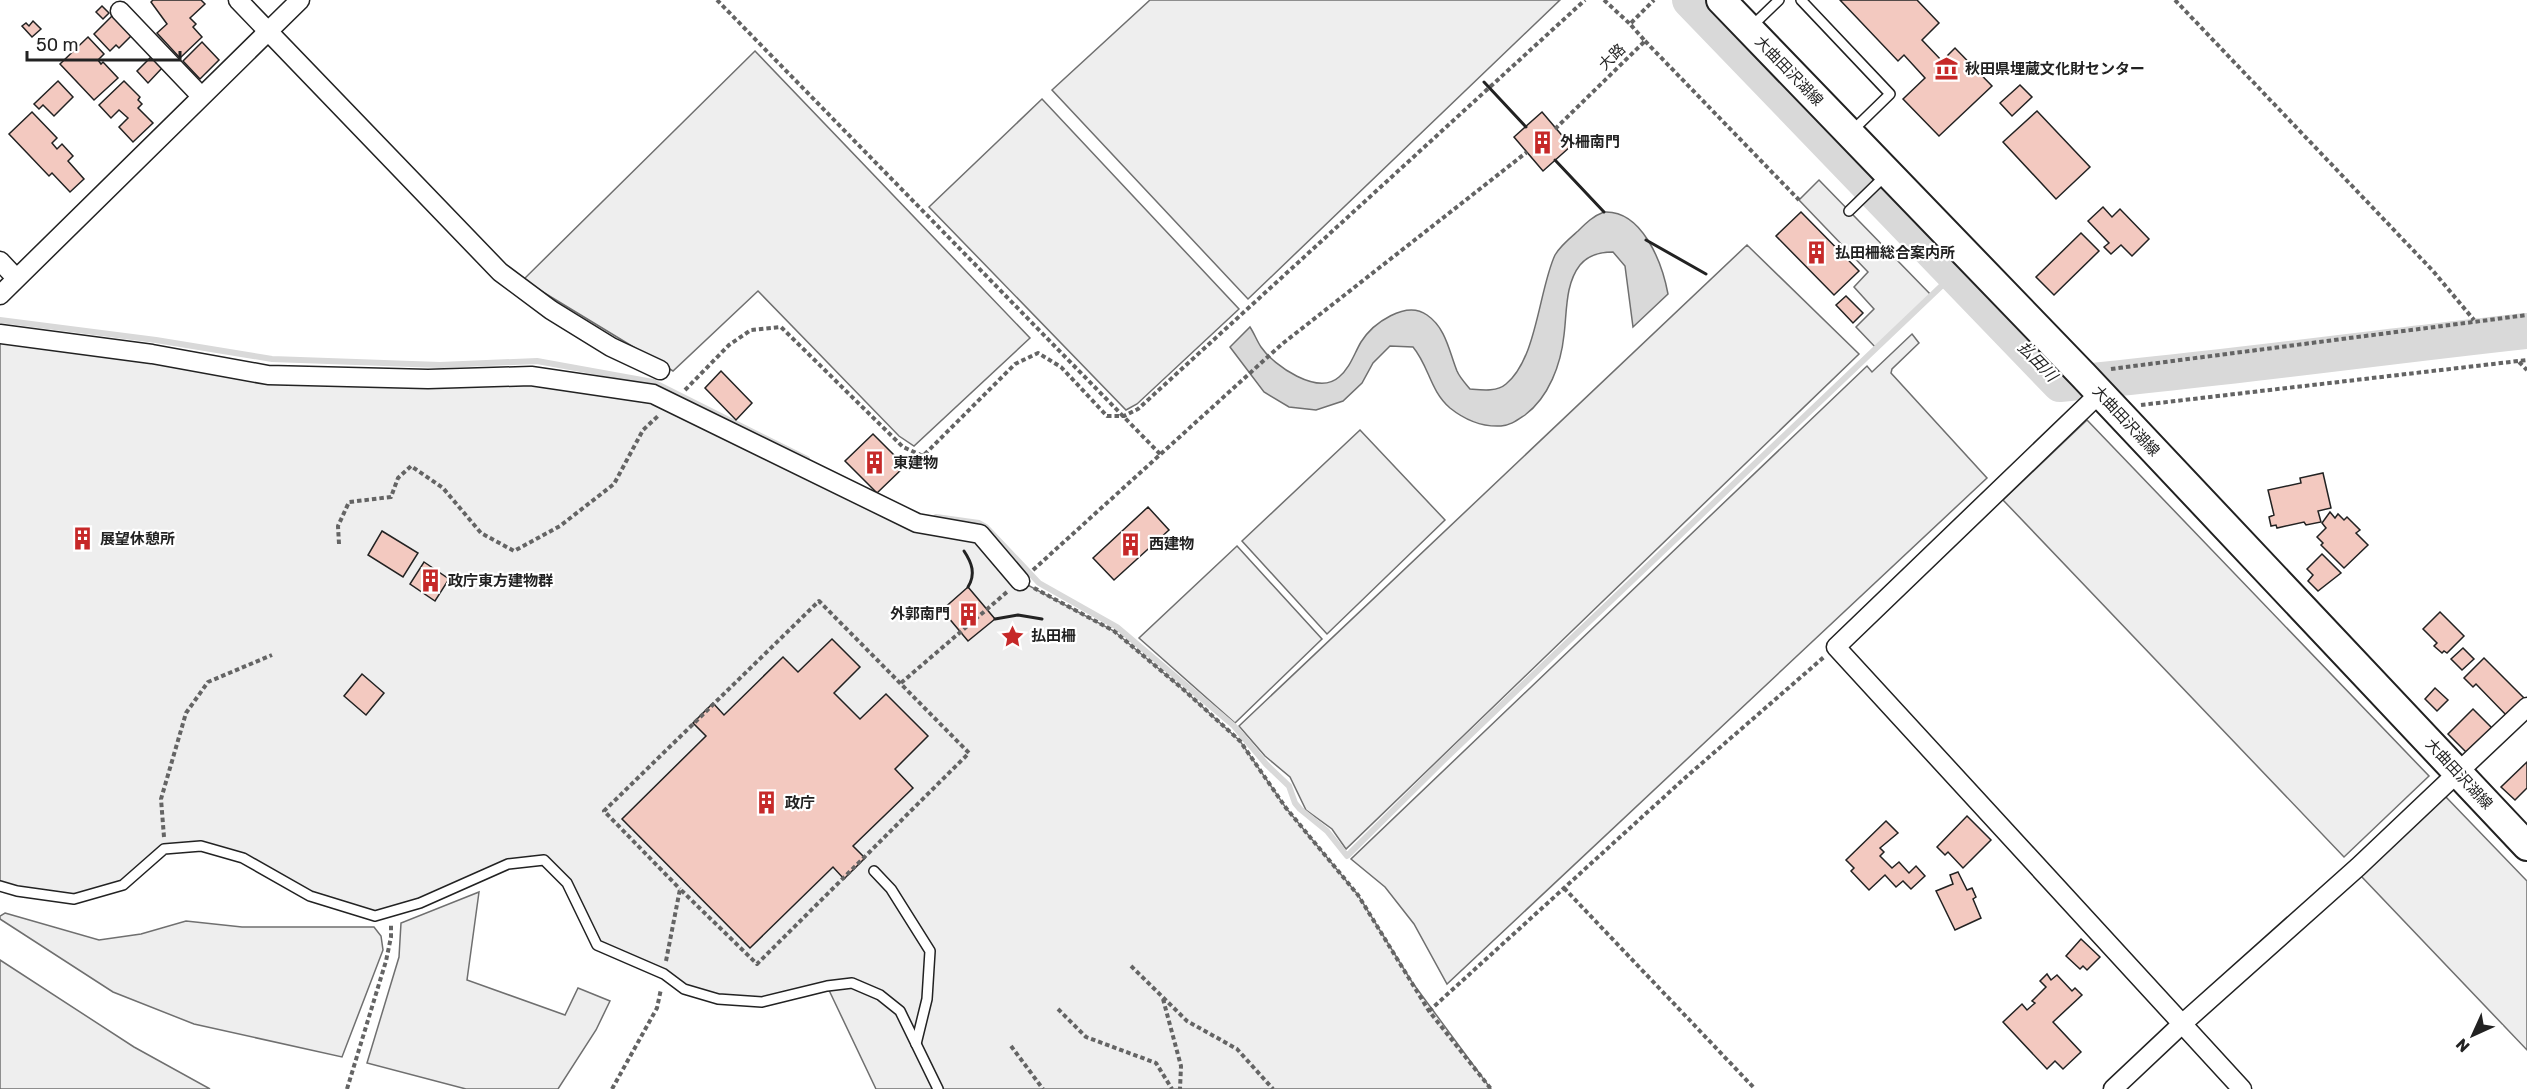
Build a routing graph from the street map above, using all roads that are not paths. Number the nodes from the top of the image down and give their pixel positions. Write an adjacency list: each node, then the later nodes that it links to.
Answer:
1 (238, 0): 8 (street)
2 (300, 0): 8 (street)
3 (1721, 0): 7 (main road, 大曲田沢湖線)
4 (1779, 0): 7 (lane)
5 (1801, 0): 10 (lane)
6 (120, 11): 9 (street)
7 (1749, 29): 10 (main road, 大曲田沢湖線)
8 (268, 31): 9 (street); 17 (street)
9 (201, 96): 14 (street)
10 (1850, 133): 11 (main road, 大曲田沢湖線)
11 (1888, 173): 12 (lane); 18 (main road, 大曲田沢湖線)
12 (1849, 211)
13 (0, 261): 14 (street)
14 (16, 278): 15 (street)
15 (0, 295)
16 (0, 334): 19 (street)
17 (660, 370)
18 (2091, 383): 21 (main road, 大曲田沢湖線); 25 (street)
19 (1020, 581)
20 (2527, 707): 21 (street)
21 (2457, 772): 22 (main road, 大曲田沢湖線); 25 (street)
22 (2527, 846)
23 (874, 871): 26 (lane)
24 (0, 886): 26 (lane)
25 (2182, 1024): 28 (street); 29 (street)
26 (916, 1044): 27 (lane)
27 (938, 1089)
28 (2113, 1089)
29 (2242, 1089)

